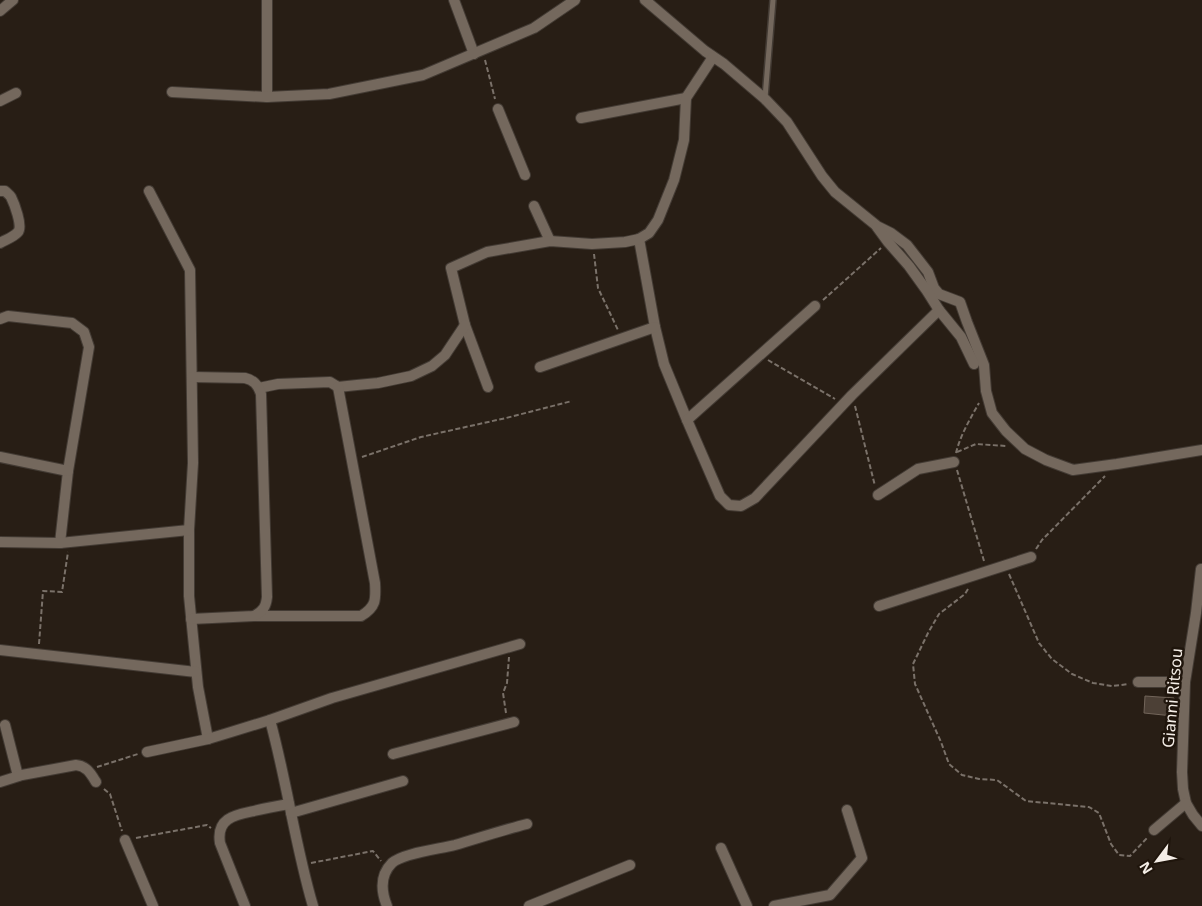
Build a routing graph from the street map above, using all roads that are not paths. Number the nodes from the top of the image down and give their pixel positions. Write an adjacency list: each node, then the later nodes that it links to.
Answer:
1 (13, 0): 7 (street)
2 (267, 0): 12 (street)
3 (454, 0): 8 (street)
4 (575, 0): 8 (street)
5 (645, 0): 9 (street)
6 (774, 0): 14 (lane)
7 (0, 11)
8 (478, 52): 12 (street)
9 (714, 57): 13 (street); 14 (street)
10 (172, 92): 12 (street)
11 (16, 93): 15 (street)
12 (267, 97)
13 (686, 98): 17 (street); 23 (street)
14 (765, 99): 22 (street)
15 (0, 101)
16 (498, 109): 18 (street)
17 (581, 118)
18 (525, 176)
19 (0, 191): 24 (street)
20 (149, 191): 34 (street)
21 (534, 206): 25 (street)
22 (877, 226): 26 (street); 26 (street)
23 (639, 239): 25 (street); 31 (street)
24 (1, 241)
25 (550, 241): 30 (street)
26 (931, 289): 28 (street); 39 (street)
27 (815, 306): 38 (street)
28 (939, 310): 32 (street); 38 (street)
29 (0, 319): 42 (street)
30 (465, 326): 35 (street); 36 (street)
31 (655, 327): 33 (street); 38 (street)
32 (974, 364)
33 (540, 367)
34 (192, 377): 37 (street); 44 (street)
35 (338, 387): 37 (street); 51 (street)
36 (488, 387)
37 (259, 388): 51 (street)
38 (687, 420)
39 (1202, 450)
40 (0, 457): 42 (street)
41 (954, 462): 43 (street)
42 (68, 471): 46 (street)
43 (878, 495)
44 (189, 530): 46 (street); 52 (street)
45 (0, 542): 46 (street)
46 (65, 542)
47 (1031, 557): 49 (street)
48 (1201, 569): 50 (street, Gianni Ritsou)
49 (879, 606)
50 (1199, 613): 57 (street, Gianni Ritsou)
51 (254, 616): 52 (street)
52 (191, 618): 55 (street)
53 (515, 646): 58 (street)
54 (0, 650): 55 (street)
55 (196, 672): 61 (street)
56 (1138, 682): 57 (street)
57 (1186, 682): 68 (street, Gianni Ritsou)
58 (270, 720): 61 (street); 69 (street)
59 (511, 723): 63 (street)
60 (5, 725): 64 (street)
61 (208, 739): 62 (street)
62 (148, 752)
63 (393, 754)
64 (18, 776): 66 (street); 67 (street)
65 (403, 781): 69 (street)
66 (0, 782)
67 (96, 782)
68 (1186, 803): 72 (street, Gianni Ritsou); 73 (street)
69 (290, 808): 78 (street); 79 (street)
70 (847, 810): 83 (street)
71 (527, 824): 80 (street)
72 (1202, 826)
73 (1154, 830)
74 (125, 840): 77 (street)
75 (721, 848): 82 (street)
76 (630, 865): 81 (street)
77 (153, 906)
78 (245, 906)
79 (313, 906)
80 (387, 906)
81 (529, 906)
82 (747, 906)
83 (774, 906)

